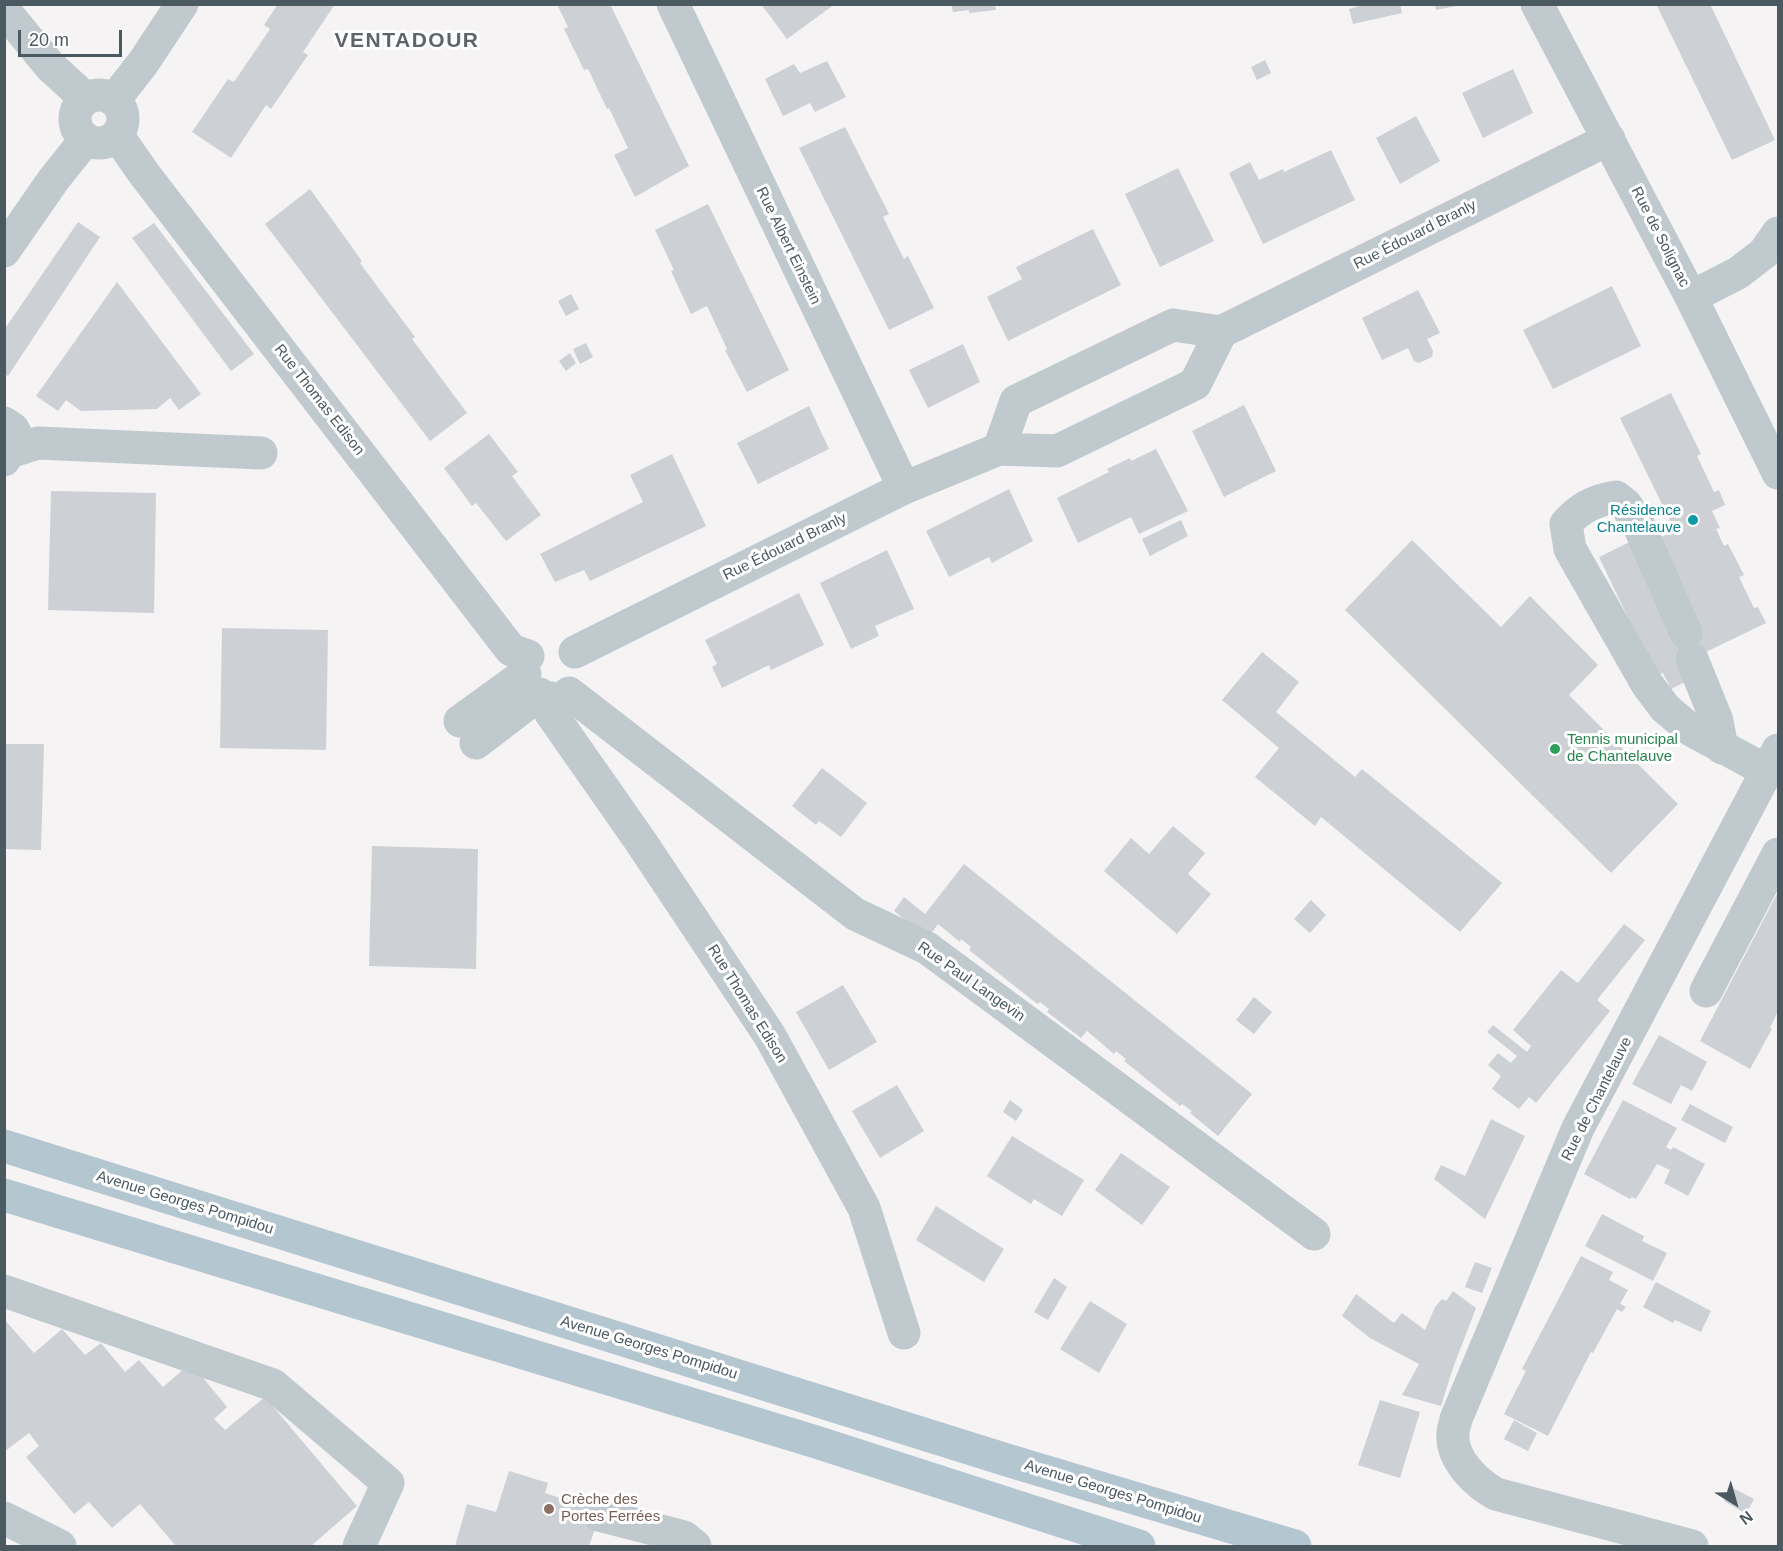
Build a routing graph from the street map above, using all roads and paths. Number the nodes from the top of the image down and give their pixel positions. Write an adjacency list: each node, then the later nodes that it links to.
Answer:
1 (182, 4): 5 (street)
2 (673, 4): 16 (street, Rue Albert Einstein)
3 (1537, 4): 7 (street, Rue de Solignac)
4 (4, 10): 5 (street)
5 (100, 100): 6 (street); 6 (street)
6 (101, 137): 9 (street); 18 (street, Rue Thomas Edison)
7 (1609, 139): 10 (street, Rue de Solignac); 11 (street, Rue Édouard Branly)
8 (1779, 233): 10 (street)
9 (4, 251)
10 (1691, 297): 15 (street, Rue de Solignac)
11 (1221, 332): 13 (street, Rue Édouard Branly); 13 (street)
12 (9, 448): 14 (street)
13 (999, 449): 16 (street, Rue Édouard Branly)
14 (261, 453)
15 (1779, 473)
16 (904, 488): 17 (street, Rue Édouard Branly)
17 (575, 652): 18 (street); 18 (street)
18 (543, 683): 19 (street); 26 (street, Rue Paul Langevin); 28 (street, Rue Thomas Edison)
19 (468, 732)
20 (1722, 748): 20 (street); 21 (street)
21 (1773, 761): 36 (street, Rue de Chantelauve)
22 (1779, 854): 23 (street)
23 (1706, 991)
24 (4, 1146): 35 (main road, Avenue Georges Pompidou)
25 (4, 1195): 34 (main road)
26 (1314, 1234)
27 (4, 1291): 32 (street)
28 (904, 1332)
29 (599, 1515): 33 (street)
30 (4, 1518): 31 (street)
31 (60, 1546)
32 (359, 1546)
33 (695, 1546)
34 (1138, 1546)
35 (1294, 1546)
36 (1692, 1546)

